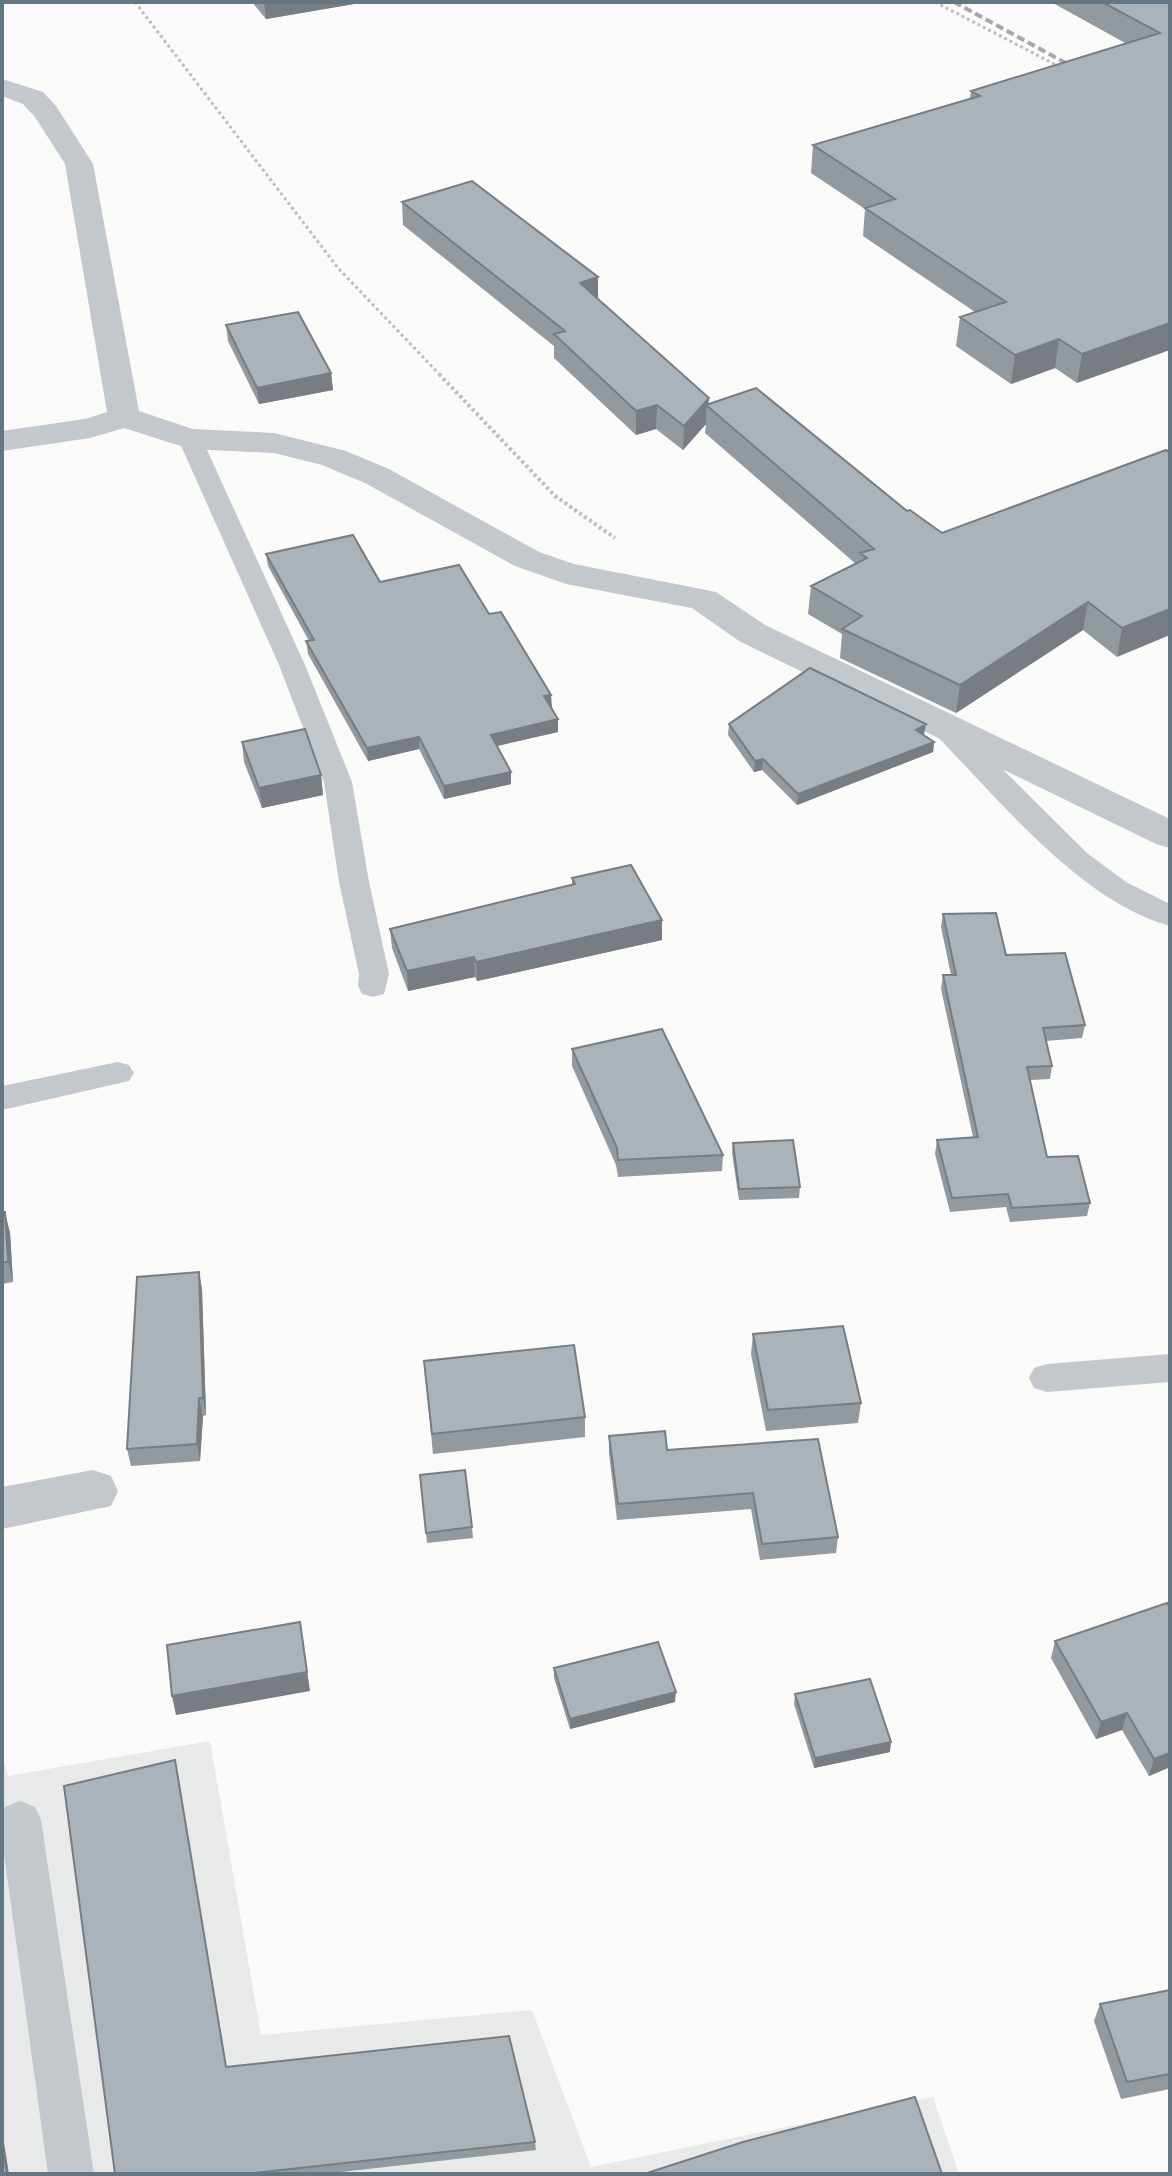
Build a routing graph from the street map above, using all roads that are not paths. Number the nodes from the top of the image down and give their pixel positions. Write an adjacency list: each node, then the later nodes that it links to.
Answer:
1 (2, 87): 2 (street)
2 (124, 417): 3 (street); 4 (street)
3 (190, 439): 5 (street); 8 (lane)
4 (2, 441)
5 (942, 725): 6 (street); 7 (lane)
6 (1170, 835)
7 (1170, 916)
8 (373, 986)
9 (118, 1073): 10 (lane)
10 (2, 1098)
11 (1170, 1368): 12 (lane)
12 (1047, 1378)
13 (93, 1491): 14 (street)
14 (2, 1508)
15 (20, 1820): 16 (lane)
16 (71, 2174)

